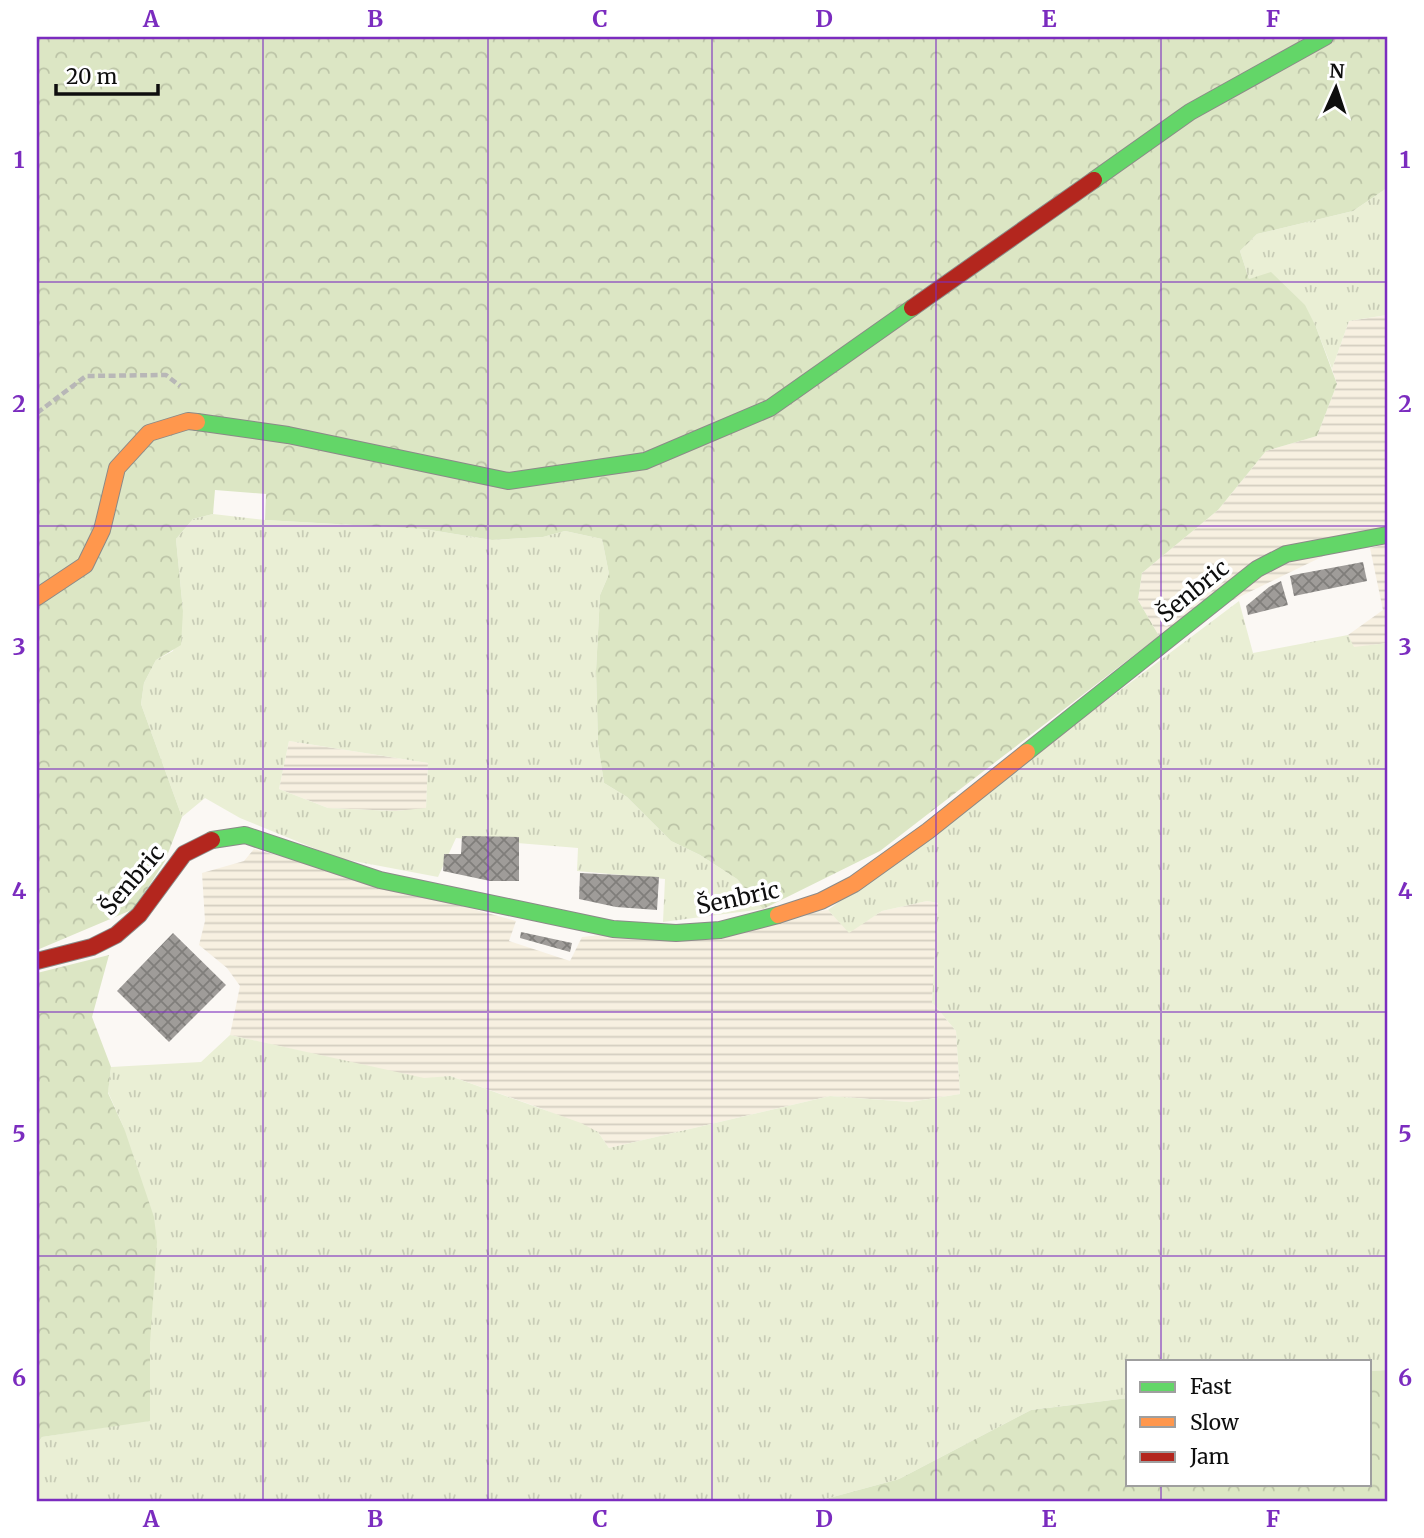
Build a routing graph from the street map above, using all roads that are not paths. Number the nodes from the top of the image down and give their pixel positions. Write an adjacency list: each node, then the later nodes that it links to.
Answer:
1 (1325, 37): 3 (street)
2 (1387, 534): 4 (street, Šenbric)
3 (37, 597)
4 (37, 961)

